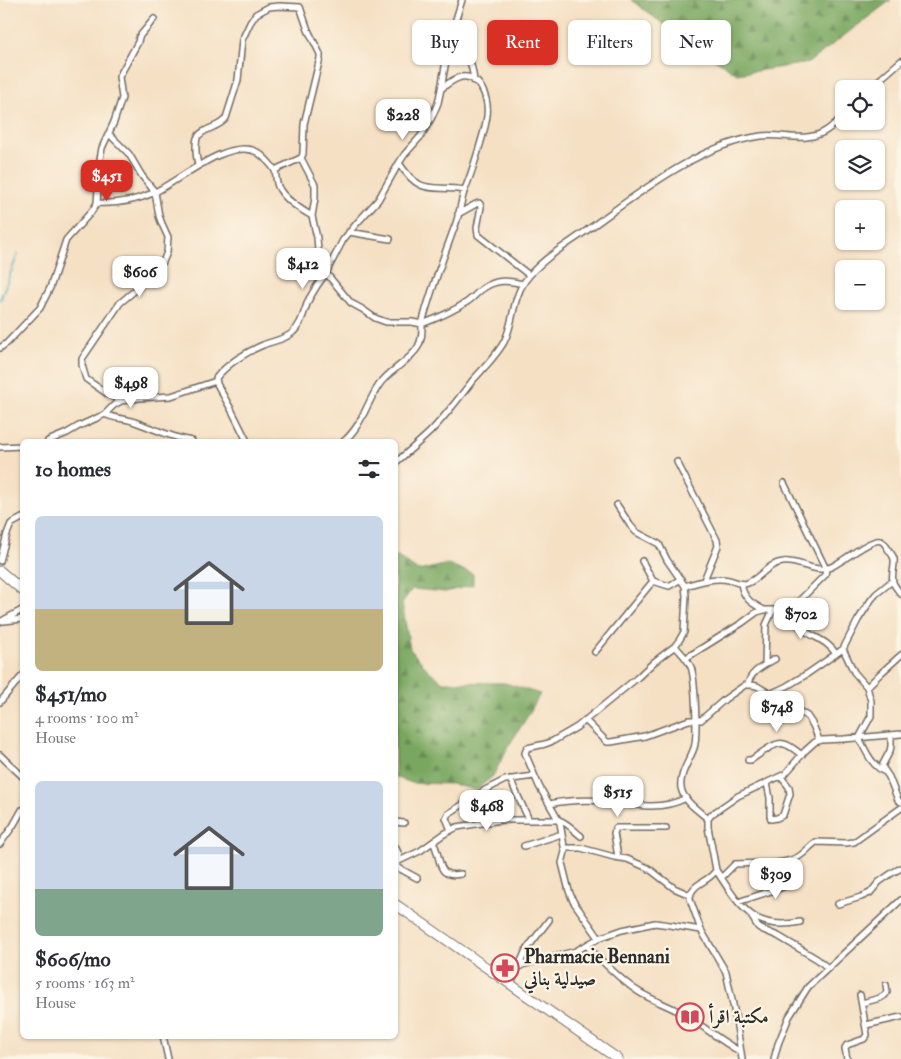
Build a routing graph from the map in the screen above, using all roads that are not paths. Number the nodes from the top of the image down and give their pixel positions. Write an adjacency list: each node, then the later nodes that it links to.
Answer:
1 (461, 1): 7 (street)
2 (154, 19): 9 (street)
3 (901, 60): 6 (street)
4 (471, 65): 5 (street)
5 (474, 80): 7 (street); 14 (street)
6 (879, 80)
7 (441, 89): 11 (street)
8 (835, 124): 22 (street)
9 (109, 134): 15 (street); 16 (street)
10 (301, 158): 12 (street); 13 (street); 18 (street)
11 (399, 163): 14 (street); 19 (street)
12 (198, 165): 13 (street); 15 (street)
13 (275, 170): 18 (street)
14 (465, 190): 17 (street)
15 (155, 192): 16 (street); 27 (street)
16 (97, 203): 25 (street)
17 (458, 214): 22 (street); 24 (street)
18 (312, 216): 21 (street)
19 (349, 232): 20 (street); 21 (street)
20 (390, 239)
21 (326, 273): 24 (street); 26 (street)
22 (530, 275): 23 (street)
23 (523, 284): 24 (street); 35 (street)
24 (422, 324): 32 (street)
25 (0, 348)
26 (216, 381): 27 (street); 31 (street)
27 (121, 401): 28 (street)
28 (105, 414): 29 (street); 30 (street)
29 (53, 439)
30 (177, 439)
31 (246, 439)
32 (346, 439)
33 (20, 446): 34 (street)
34 (0, 448)
35 (398, 460)
36 (677, 462): 47 (street)
37 (784, 483): 44 (street)
38 (617, 505): 46 (street)
39 (20, 519): 42 (street)
40 (901, 559): 41 (street)
41 (894, 560): 44 (street); 49 (street)
42 (0, 561)
43 (642, 562): 48 (street)
44 (826, 569): 50 (street); 56 (street)
45 (0, 571): 52 (highway)
46 (680, 579): 48 (street); 51 (street)
47 (704, 580): 50 (street); 51 (street)
48 (653, 581): 62 (street)
49 (892, 581): 53 (street); 61 (street)
50 (740, 584): 54 (street)
51 (684, 586): 60 (street)
52 (20, 588)
53 (901, 594)
54 (764, 610): 55 (street); 65 (street)
55 (773, 610): 56 (street); 67 (street)
56 (786, 610): 63 (street)
57 (20, 611): 59 (street)
58 (20, 618): 59 (street)
59 (0, 621)
60 (675, 646): 65 (street); 74 (street)
61 (843, 649): 63 (street); 70 (street)
62 (595, 652)
63 (836, 654): 71 (street)
64 (901, 655): 70 (street)
65 (686, 658): 73 (street)
66 (775, 659): 67 (street)
67 (765, 664): 69 (street)
68 (20, 678): 72 (street)
69 (748, 685): 71 (street); 73 (street)
70 (866, 688): 77 (street)
71 (770, 694): 78 (street)
72 (0, 702)
73 (696, 719): 74 (street); 89 (street)
74 (585, 720): 84 (street)
75 (901, 734): 76 (street)
76 (891, 735): 77 (street); 82 (street)
77 (859, 738): 78 (street); 82 (street)
78 (819, 740): 80 (street)
79 (0, 755): 83 (street)
80 (802, 755): 81 (street); 85 (street)
81 (748, 760)
82 (885, 772): 90 (street)
83 (20, 774)
84 (534, 776): 86 (street); 91 (street)
85 (780, 777): 87 (street); 87 (street)
86 (510, 779): 88 (street); 95 (street)
87 (768, 783): 97 (street)
88 (485, 790): 94 (street); 101 (street)
89 (686, 798): 91 (street); 97 (street)
90 (901, 802)
91 (550, 804): 96 (street)
92 (901, 808): 116 (street)
93 (20, 814): 105 (street)
94 (501, 820): 95 (street); 101 (street)
95 (529, 820): 96 (street)
96 (559, 820): 102 (street); 103 (street)
97 (708, 820): 112 (street)
98 (398, 822): 99 (street)
99 (404, 823)
100 (666, 828): 108 (street)
101 (451, 830): 104 (street)
102 (562, 834): 106 (street); 107 (street)
103 (581, 836)
104 (433, 842): 109 (street); 114 (street)
105 (0, 844)
106 (524, 846)
107 (564, 848): 108 (street); 126 (street)
108 (618, 857): 117 (street)
109 (398, 863)
110 (398, 865): 115 (street)
111 (901, 868): 120 (street)
112 (716, 870): 116 (street); 117 (street)
113 (794, 872): 119 (street)
114 (461, 874)
115 (417, 878)
116 (721, 878): 119 (street)
117 (690, 895): 125 (street)
118 (901, 900): 128 (street)
119 (738, 902): 122 (street)
120 (838, 904)
121 (398, 906): 130 (highway)
122 (750, 914): 124 (street); 128 (street)
123 (549, 920): 129 (street)
124 (800, 922)
125 (701, 930): 126 (street); 137 (street)
126 (600, 938): 127 (street)
127 (587, 946): 129 (street); 137 (street)
128 (828, 968): 141 (street)
129 (518, 969): 130 (street)
130 (511, 984): 139 (highway)
131 (886, 985): 133 (street)
132 (860, 995): 133 (street)
133 (862, 1003): 135 (street)
134 (901, 1017): 135 (street)
135 (866, 1025): 142 (street)
136 (164, 1039): 138 (street)
137 (741, 1052): 140 (street)
138 (168, 1059)
139 (618, 1059)
140 (742, 1059)
141 (774, 1059)
142 (847, 1059)

